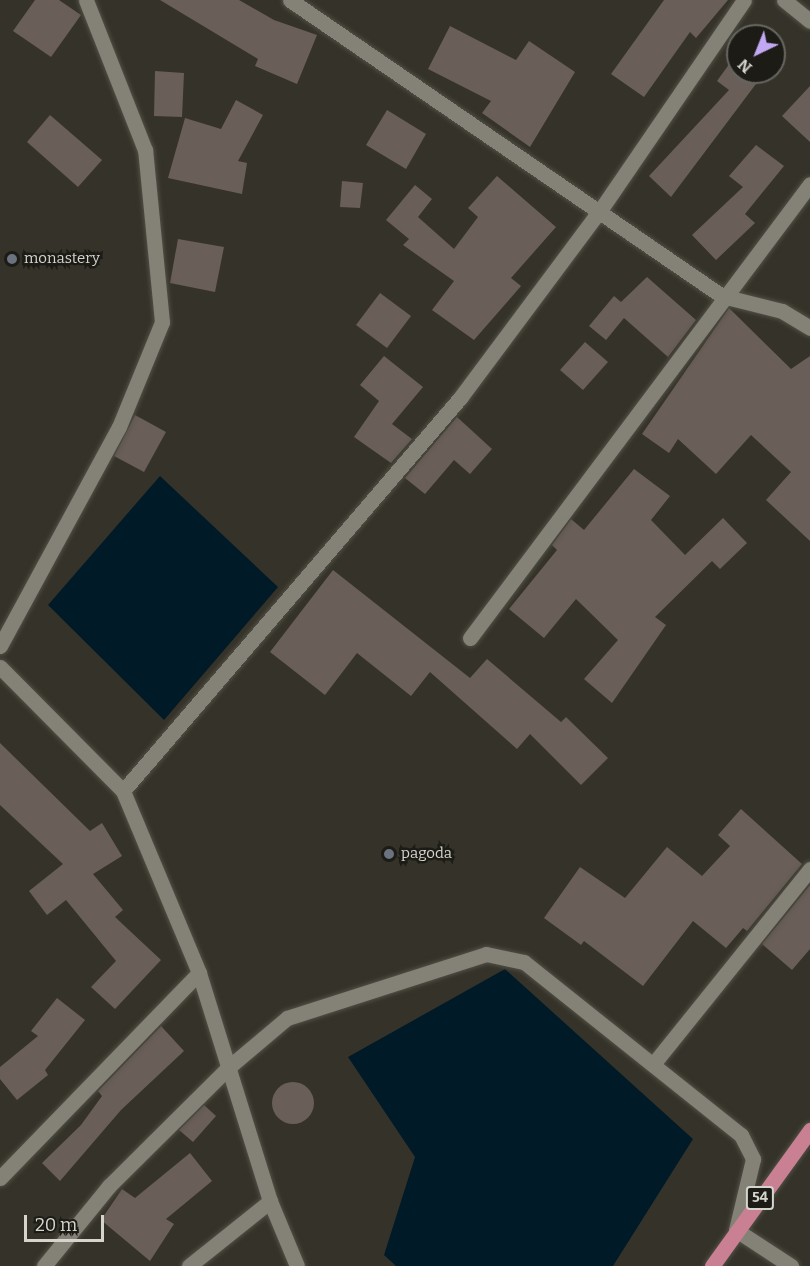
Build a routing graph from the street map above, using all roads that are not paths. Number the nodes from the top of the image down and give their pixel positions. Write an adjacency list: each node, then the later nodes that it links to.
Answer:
1 (86, 0): 11 (street)
2 (290, 0): 7 (street)
3 (744, 0): 7 (street)
4 (784, 0): 5 (street)
5 (810, 21)
6 (810, 184): 8 (street)
7 (601, 209): 8 (street); 13 (street)
8 (722, 296): 9 (street); 10 (street)
9 (810, 328)
10 (470, 638)
11 (0, 646)
12 (0, 666): 13 (street)
13 (123, 791): 15 (street)
14 (810, 869): 16 (street)
15 (199, 972): 17 (street); 19 (street)
16 (654, 1063): 17 (street); 21 (street)
17 (229, 1067): 20 (street); 22 (street)
18 (810, 1130): 21 (main road, 54)
19 (0, 1178)
20 (270, 1201): 23 (street); 24 (street)
21 (736, 1230): 25 (main road, 54); 26 (street)
22 (44, 1266)
23 (189, 1266)
24 (297, 1266)
25 (712, 1266)
26 (791, 1266)

